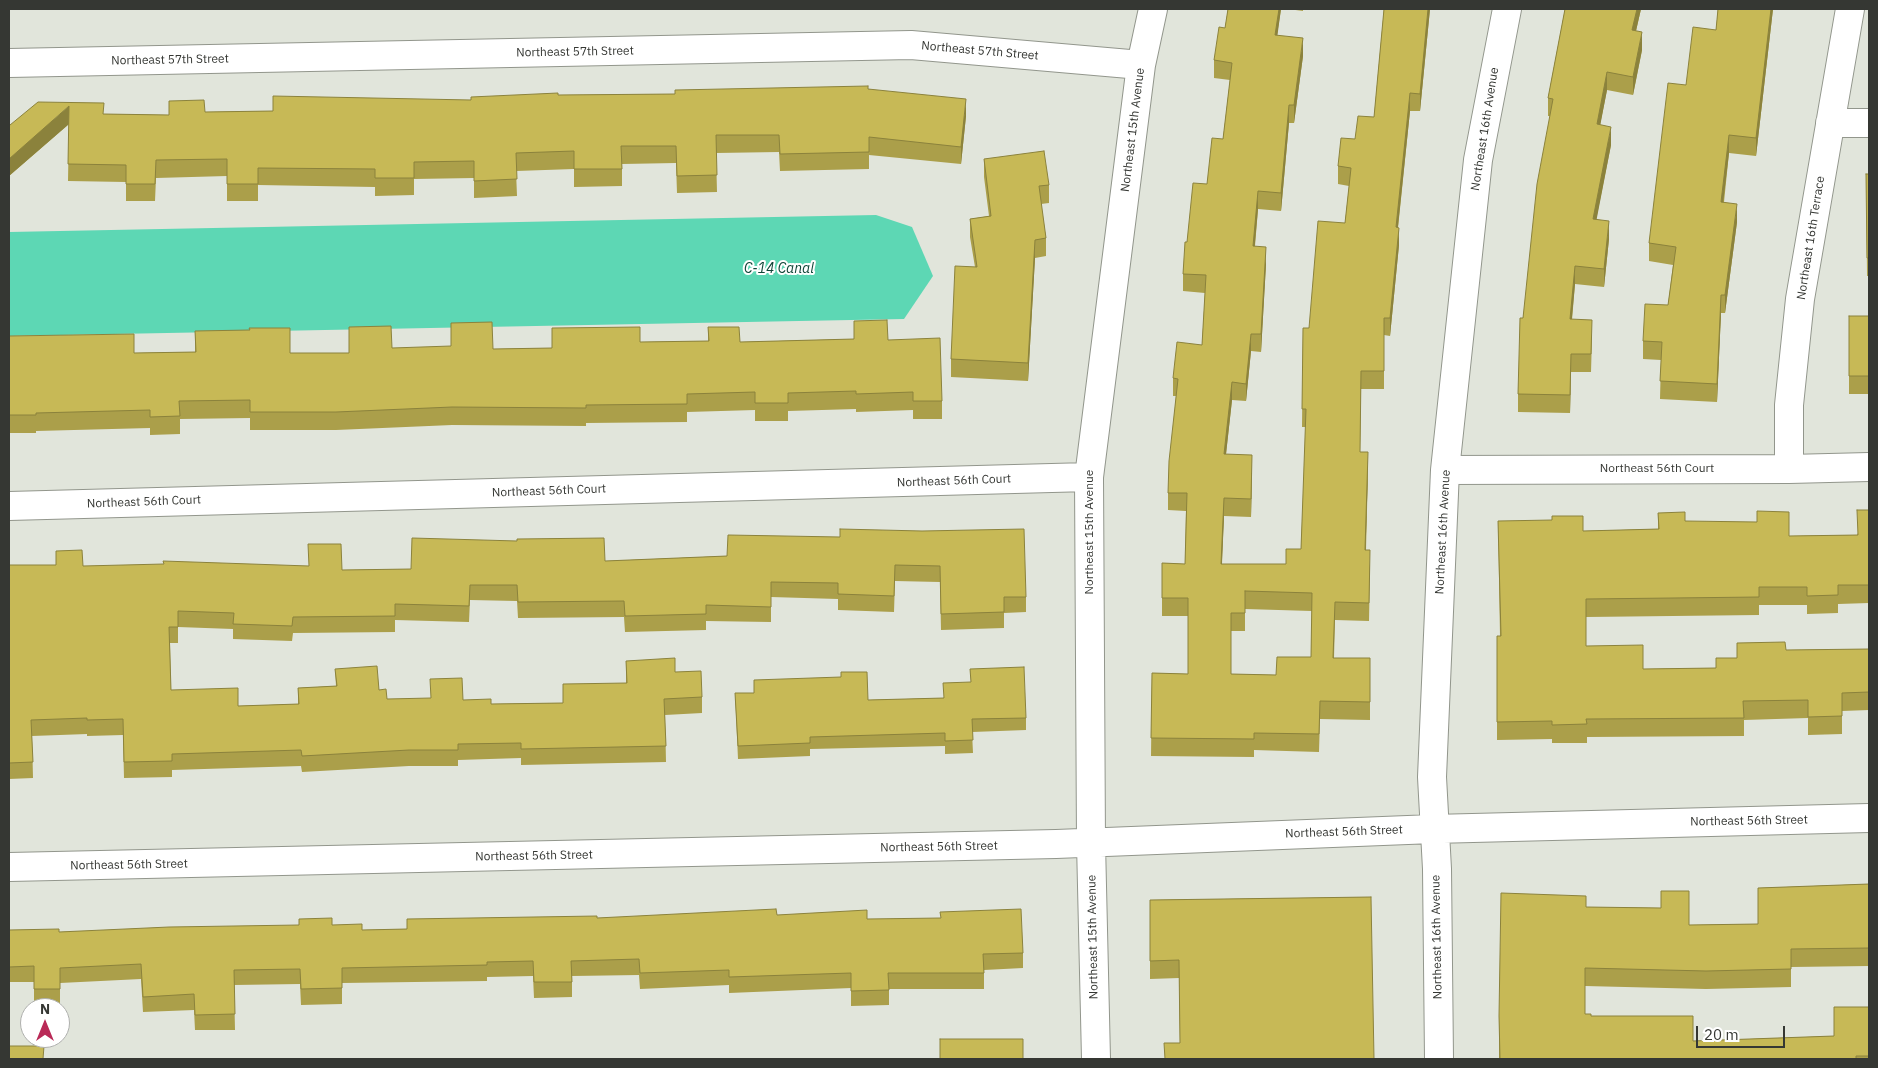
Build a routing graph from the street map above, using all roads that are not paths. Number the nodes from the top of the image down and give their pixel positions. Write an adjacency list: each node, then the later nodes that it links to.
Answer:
1 (1153, 9): 5 (street, Northeast 15th Avenue)
2 (1507, 9): 10 (street, Northeast 16th Avenue)
3 (1850, 9): 6 (street, Northeast 16th Terrace)
4 (9, 63): 5 (street, Northeast 57th Street)
5 (1141, 64): 11 (street, Northeast 15th Avenue)
6 (1830, 123): 7 (street); 9 (street, Northeast 16th Terrace)
7 (1869, 123)
8 (1869, 467): 9 (street, Northeast 56th Court)
9 (1789, 469): 10 (street, Northeast 56th Court)
10 (1445, 470): 14 (street, Northeast 16th Avenue)
11 (1089, 477): 12 (street, Northeast 56th Court); 15 (street, Northeast 15th Avenue)
12 (9, 506)
13 (1869, 818): 14 (street, Northeast 56th Street)
14 (1434, 828): 15 (street, Northeast 56th Street); 18 (street, Northeast 16th Avenue)
15 (1091, 843): 16 (street, Northeast 56th Street); 17 (street, Northeast 15th Avenue)
16 (9, 867)
17 (1096, 1059)
18 (1439, 1059)

